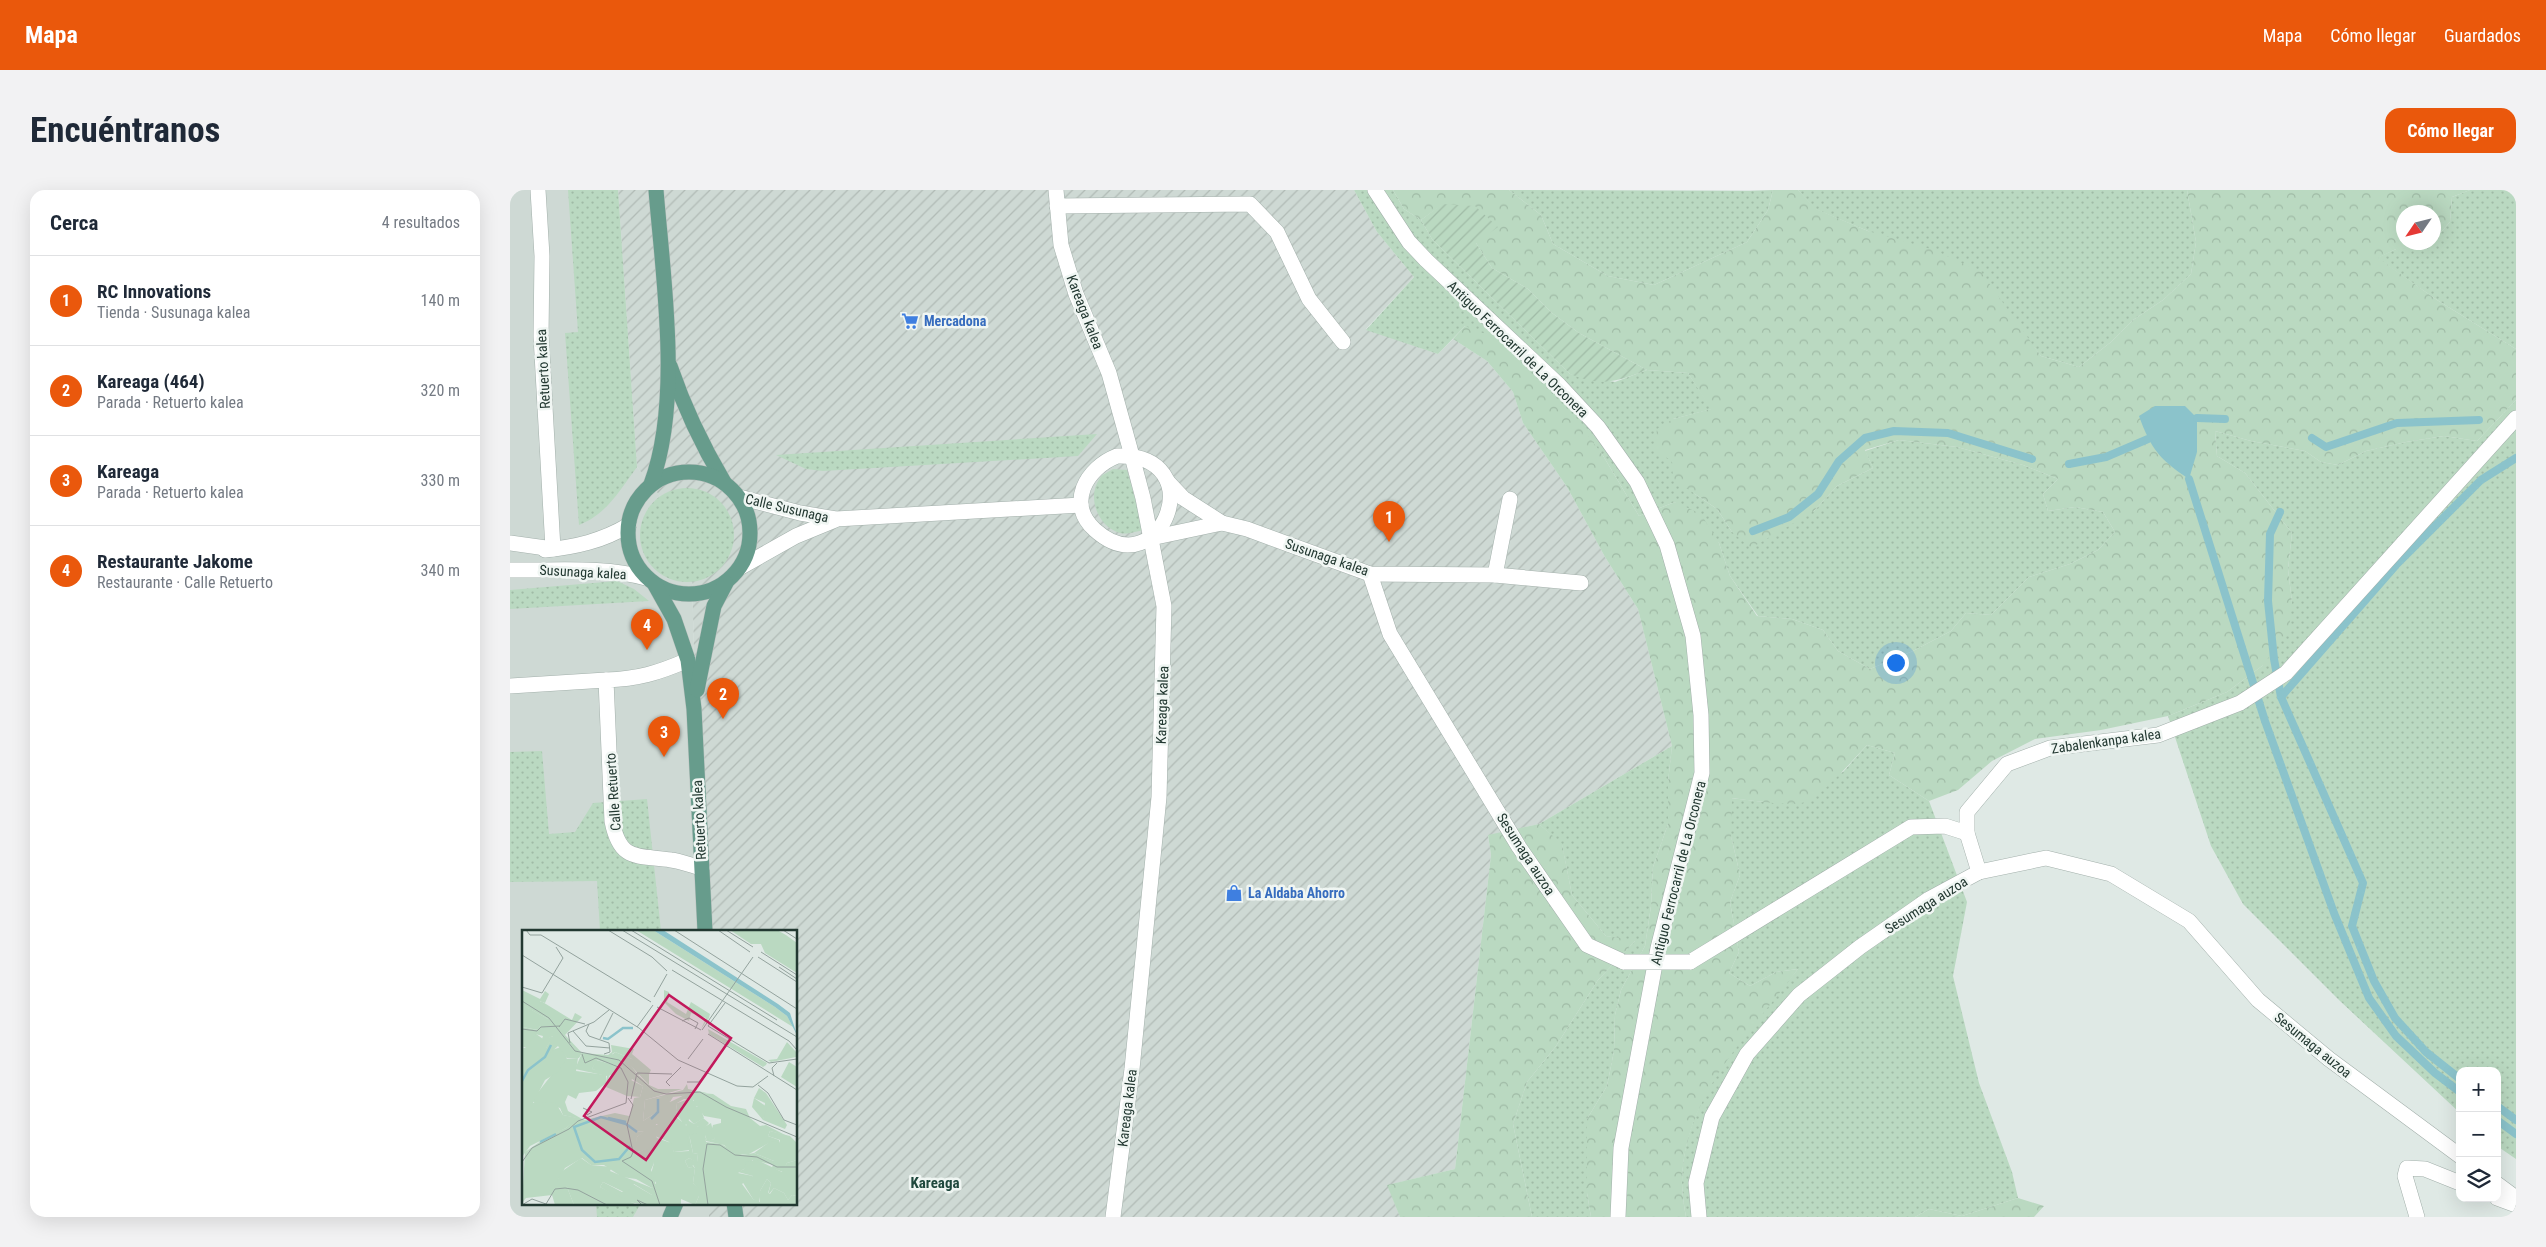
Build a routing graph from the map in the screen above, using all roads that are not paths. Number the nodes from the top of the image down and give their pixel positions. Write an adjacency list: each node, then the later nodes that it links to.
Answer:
1 (538, 190): 21 (street, Retuerto kalea)
2 (656, 190): 7 (main road)
3 (1056, 190): 5 (street, Kareaga kalea)
4 (1375, 190): 49 (street, Antiguo Ferrocarril de La Orconera)
5 (1058, 206): 6 (street); 9 (street, Kareaga kalea)
6 (1343, 342)
7 (668, 359): 11 (main road); 12 (main road)
8 (2516, 418): 34 (street, Zabalenkanpa kalea)
9 (1132, 456): 10 (street); 15 (street); 19 (street, Kareaga kalea)
10 (1166, 480): 17 (street); 19 (street)
11 (724, 482): 12 (main road); 13 (main road)
12 (651, 484): 18 (main road)
13 (739, 497): 16 (street, Calle Susunaga); 23 (main road)
14 (1510, 499): 26 (street)
15 (1081, 505): 16 (street, Calle Susunaga); 19 (street)
16 (836, 519): 23 (street, Calle Susunaga)
17 (1222, 523): 19 (street); 25 (street, Susunaga kalea)
18 (629, 525): 21 (street, Susunaga kalea); 27 (main road)
19 (1151, 538): 48 (street, Kareaga kalea)
20 (510, 543): 21 (street, Susunaga kalea)
21 (553, 549): 22 (street, Susunaga kalea)
22 (510, 552)
23 (741, 567): 28 (main road)
24 (513, 571): 27 (street, Susunaga kalea)
25 (1370, 574): 26 (street, Susunaga kalea); 34 (street, Sesumaga auzoa, bridge)
26 (1496, 575): 29 (street, Susunaga kalea)
27 (651, 582): 28 (main road); 30 (main road, Retuerto kalea)
28 (726, 583): 33 (main road, Retuerto kalea)
29 (1581, 583)
30 (688, 660): 31 (street); 33 (main road, Retuerto kalea)
31 (606, 680): 32 (street); 35 (street, Calle Retuerto)
32 (510, 686)
33 (694, 709): 35 (main road, Retuerto kalea)
34 (1967, 833): 36 (street, Zabalenkanpa kalea)
35 (702, 868): 37 (main road, Retuerto kalea)
36 (1979, 872): 38 (street, Sesumaga auzoa); 50 (street, Sesumaga auzoa)
37 (704, 930)
38 (2456, 1153)
39 (2456, 1181): 51 (street)
40 (2501, 1187): 41 (street)
41 (2516, 1198)
42 (2501, 1199): 45 (street)
43 (676, 1204): 46 (main road)
44 (734, 1204): 47 (main road)
45 (2516, 1205)
46 (670, 1217)
47 (736, 1217)
48 (1113, 1217)
49 (1618, 1217)
50 (1699, 1217)
51 (2417, 1217)

